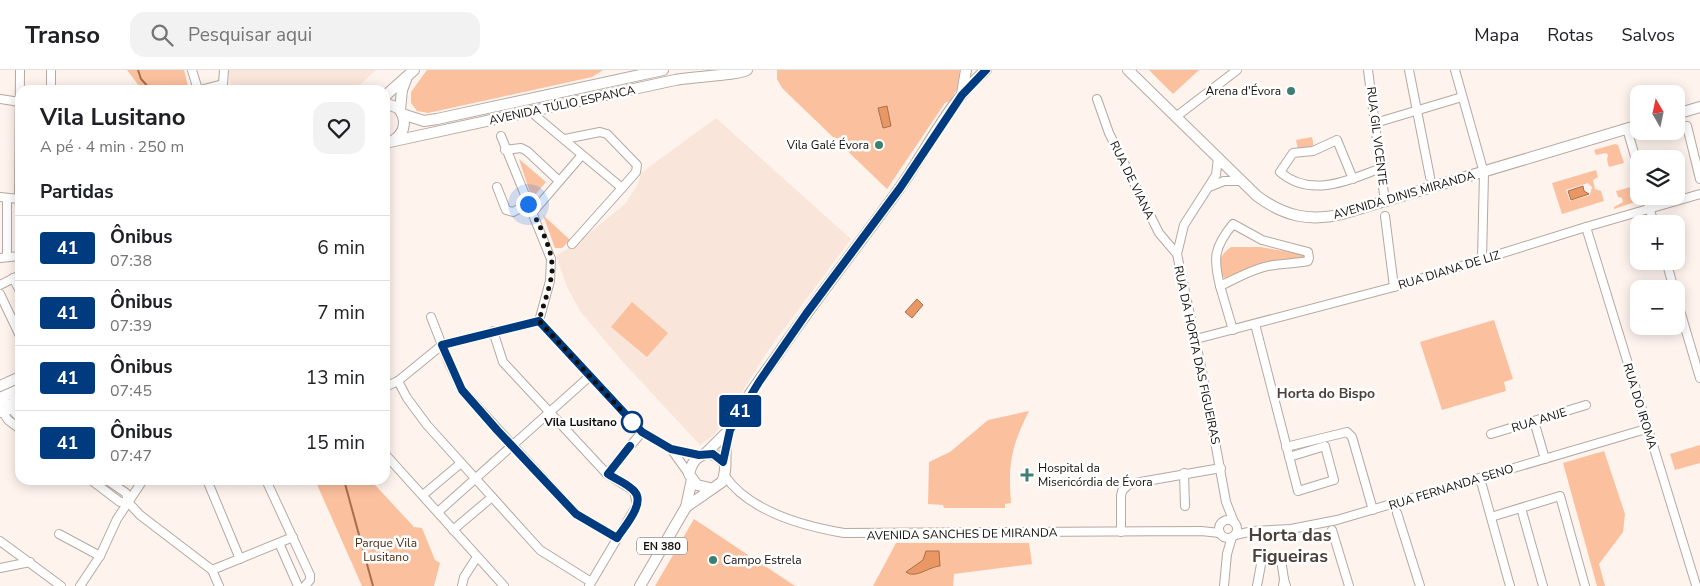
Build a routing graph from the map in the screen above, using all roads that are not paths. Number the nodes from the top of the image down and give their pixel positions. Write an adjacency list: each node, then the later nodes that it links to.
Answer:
1 (20, 70): 16 (street)
2 (51, 70): 17 (street)
3 (192, 70): 18 (street)
4 (224, 70): 19 (street)
5 (663, 70): 31 (main road, AVENIDA TÚLIO ESPANCA)
6 (747, 70): 14 (main road, AVENIDA TÚLIO ESPANCA)
7 (966, 70): 21 (main road)
8 (986, 70): 21 (main road)
9 (1128, 70): 33 (main road, AVENIDA DINIS MIRANDA)
10 (1237, 70): 33 (street)
11 (1368, 70): 35 (street, RUA GIL VICENTE)
12 (1409, 70): 29 (street)
13 (1455, 70): 22 (street)
14 (730, 71): 27 (main road, AVENIDA TÚLIO ESPANCA)
15 (410, 73): 20 (main road); 31 (main road)
16 (20, 85)
17 (51, 85)
18 (197, 85)
19 (219, 85)
20 (390, 91)
21 (962, 95): 103 (main road)
22 (1462, 97): 29 (street); 49 (street)
23 (0, 99): 25 (street)
24 (1097, 99): 69 (street, RUA DE VIANA)
25 (15, 100)
26 (390, 104): 31 (main road, AVENIDA TÚLIO ESPANCA)
27 (551, 107): 32 (main road, AVENIDA TÚLIO ESPANCA); 34 (street)
28 (1700, 107): 30 (main road)
29 (1416, 111): 35 (street); 50 (street)
30 (1685, 111)
31 (401, 112): 41 (main road, AVENIDA TÚLIO ESPANCA)
32 (531, 112): 34 (street); 42 (main road, AVENIDA TÚLIO ESPANCA)
33 (1177, 116): 46 (main road, AVENIDA DINIS MIRANDA)
34 (545, 121): 40 (street)
35 (1375, 123): 48 (street, RUA GIL VICENTE)
36 (1687, 126): 52 (street)
37 (1630, 128): 38 (main road, AVENIDA DINIS MIRANDA)
38 (1627, 129): 44 (street); 49 (main road, AVENIDA DINIS MIRANDA)
39 (500, 136): 43 (street)
40 (565, 139): 45 (street); 57 (street)
41 (390, 140)
42 (390, 141)
43 (505, 150): 53 (street); 61 (street)
44 (1633, 150)
45 (582, 155): 53 (street); 57 (street)
46 (1218, 158): 47 (main road, AVENIDA DINIS MIRANDA); 56 (street, RUA DA HORTA DAS FIGUEIRAS)
47 (1228, 167): 54 (main road, AVENIDA DINIS MIRANDA); 56 (street, RUA DA HORTA DAS FIGUEIRAS)
48 (1381, 168): 51 (street); 60 (street, RUA GIL VICENTE)
49 (1484, 172): 60 (main road, AVENIDA DINIS MIRANDA); 71 (street)
50 (1430, 177)
51 (1353, 178): 51 (street)
52 (1700, 179)
53 (559, 181): 64 (street)
54 (1241, 181): 56 (street); 60 (main road, AVENIDA DINIS MIRANDA)
55 (497, 187): 61 (street)
56 (1209, 187): 69 (street, RUA DA HORTA DAS FIGUEIRAS)
57 (622, 188): 68 (street)
58 (1700, 194): 63 (street, RUA DIANA DE LIZ)
59 (4, 197): 70 (street)
60 (1385, 202)
61 (528, 204): 64 (street)
62 (1649, 205): 63 (street)
63 (1650, 208): 65 (street); 67 (street, RUA DIANA DE LIZ)
64 (532, 213): 78 (street)
65 (1652, 215)
66 (1385, 216): 75 (street)
67 (1586, 226): 71 (street, RUA DIANA DE LIZ); 102 (street, RUA DO IROMA)
68 (572, 244)
69 (1177, 254): 84 (street, RUA DA HORTA DAS FIGUEIRAS)
70 (4, 258)
71 (1482, 260): 75 (street, RUA DIANA DE LIZ)
72 (15, 277): 73 (street)
73 (0, 285)
74 (1220, 286): 74 (street); 82 (street)
75 (1394, 288): 79 (street, RUA DIANA DE LIZ)
76 (0, 294): 80 (street)
77 (430, 317): 85 (street)
78 (539, 321): 83 (street); 86 (street)
79 (1255, 324): 82 (street, RUA DIANA DE LIZ); 107 (street)
80 (15, 326)
81 (1685, 328): 87 (street)
82 (1233, 330): 84 (street, RUA DIANA DE LIZ)
83 (493, 331): 85 (street); 97 (street)
84 (1196, 339): 115 (street, RUA DA HORTA DAS FIGUEIRAS)
85 (442, 345): 90 (street); 106 (street)
86 (590, 376): 97 (street); 104 (street)
87 (1700, 378)
88 (15, 379): 92 (main road)
89 (15, 381): 95 (street)
90 (398, 381): 91 (street); 114 (street)
91 (390, 385)
92 (0, 386)
93 (15, 392): 95 (main road)
94 (15, 396): 98 (street)
95 (0, 398): 98 (street)
96 (1586, 405): 100 (street, RUA ANJE)
97 (550, 412): 106 (street); 117 (street)
98 (3, 413): 99 (street); 101 (street)
99 (15, 417)
100 (1534, 421): 105 (street, RUA ANJE); 111 (street)
101 (15, 424)
102 (1646, 429): 111 (street, RUA FERNANDA SENO); 176 (street, RUA DO IROMA)
103 (730, 430): 109 (main road); 113 (main road)
104 (642, 432): 108 (street); 117 (street)
105 (1491, 434)
106 (513, 446): 121 (street); 149 (street)
107 (1286, 447): 110 (street); 136 (street)
108 (671, 449): 109 (street); 118 (street)
109 (703, 454): 113 (main road); 118 (main road)
110 (1289, 457): 110 (street)
111 (1545, 459): 120 (street, RUA FERNANDA SENO)
112 (390, 460): 129 (street)
113 (723, 462): 119 (main road)
114 (461, 463): 121 (street); 129 (street)
115 (1221, 468): 116 (street); 132 (street, RUA DA HORTA DAS FIGUEIRAS)
116 (1184, 473): 133 (street); 145 (street)
117 (608, 474): 149 (street)
118 (691, 476): 127 (main road); 134 (main road, EN 380)
119 (725, 476): 127 (main road); 128 (street, AVENIDA SANCHES DE MIRANDA)
120 (1480, 478): 136 (street, RUA FERNANDA SENO); 139 (street)
121 (476, 480): 130 (street); 137 (street)
122 (98, 485): 131 (street)
123 (115, 485): 131 (street)
124 (140, 485): 131 (street)
125 (209, 485): 155 (street)
126 (268, 485): 148 (street)
127 (713, 487): 128 (street, AVENIDA SANCHES DE MIRANDA); 134 (main road, EN 380)
128 (734, 488): 145 (street, AVENIDA SANCHES DE MIRANDA)
129 (423, 496): 137 (street)
130 (492, 497): 142 (street); 159 (street)
131 (128, 502): 153 (street); 158 (street)
132 (1226, 502): 140 (street, RUA DA HORTA DAS FIGUEIRAS); 141 (street, RUA DA HORTA DAS FIGUEIRAS)
133 (1185, 506)
134 (686, 507): 168 (main road, EN 380)
135 (1521, 508): 139 (street); 174 (street); 175 (street)
136 (1373, 510): 144 (street, RUA FERNANDA SENO)
137 (438, 512): 142 (street)
138 (1398, 512): 172 (street)
139 (1491, 516): 173 (street)
140 (1235, 523): 141 (street, RUA FERNANDA SENO); 144 (street, RUA FERNANDA SENO); 147 (street, RUA DA HORTA DAS FIGUEIRAS)
141 (1221, 529): 145 (street, AVENIDA SANCHES DE MIRANDA); 147 (street, RUA FERNANDA SENO); 152 (street, RUA DA HORTA DAS FIGUEIRAS)
142 (453, 530): 154 (street)
143 (1332, 530): 171 (street)
144 (1253, 531): 147 (street, RUA FERNANDA SENO)
145 (1121, 532)
146 (59, 534): 153 (street)
147 (1234, 536): 152 (street, RUA DA HORTA DAS FIGUEIRAS)
148 (293, 537): 151 (street); 165 (street)
149 (617, 538): 159 (street)
150 (0, 540): 156 (street)
151 (279, 543): 155 (street); 164 (street)
152 (1227, 554): 169 (street, RUA DA HORTA DAS FIGUEIRAS)
153 (100, 556): 162 (street)
154 (477, 557): 166 (street); 167 (street)
155 (240, 559): 158 (street)
156 (30, 562): 157 (street); 161 (street)
157 (0, 568)
158 (212, 570): 163 (street)
159 (590, 584)
160 (1285, 584): 170 (street)
161 (60, 586)
162 (80, 586)
163 (219, 586)
164 (298, 586)
165 (305, 586)
166 (462, 586)
167 (504, 586)
168 (640, 586)
169 (1224, 586)
170 (1257, 586)
171 (1348, 586)
172 (1420, 586)
173 (1510, 586)
174 (1543, 586)
175 (1585, 586)
176 (1696, 586)

